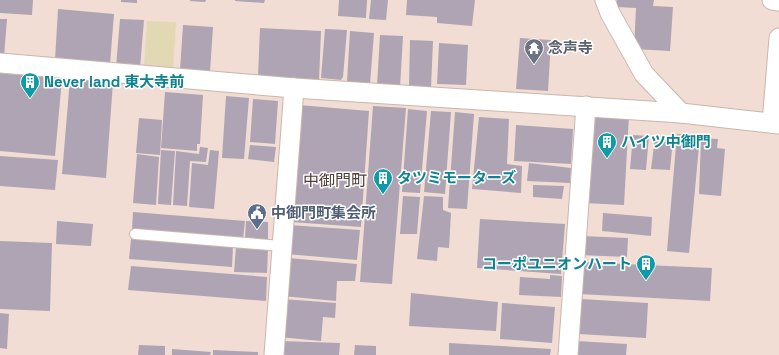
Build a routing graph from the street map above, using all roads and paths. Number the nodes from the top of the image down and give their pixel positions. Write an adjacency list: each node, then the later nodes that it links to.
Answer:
1 (605, 0): 8 (street)
2 (772, 0): 3 (street)
3 (779, 1)
4 (779, 38): 9 (street)
5 (0, 63): 6 (street)
6 (294, 88): 7 (street); 11 (street)
7 (586, 106): 8 (street); 13 (street)
8 (681, 113): 9 (street)
9 (775, 123)
10 (135, 234): 11 (lane)
11 (282, 246): 12 (street)
12 (274, 355)
13 (568, 355)

